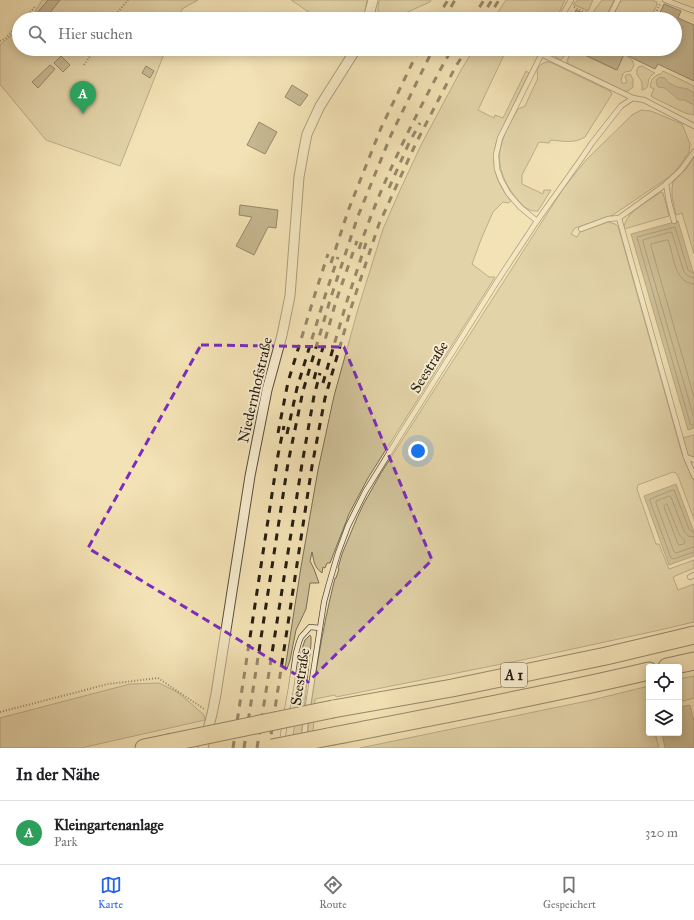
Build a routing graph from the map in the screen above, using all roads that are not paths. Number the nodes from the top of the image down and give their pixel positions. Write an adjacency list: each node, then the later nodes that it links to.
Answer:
1 (372, 0): 6 (street)
2 (618, 0): 8 (lane)
3 (665, 0): 5 (lane)
4 (569, 2): 7 (lane)
5 (694, 11)
6 (369, 12)
7 (564, 12)
8 (612, 12)
9 (352, 56): 29 (street, Niedernhofstraße)
10 (540, 56): 17 (lane)
11 (545, 56): 12 (lane)
12 (633, 98): 13 (lane); 17 (lane, Seestraße)
13 (694, 126)
14 (694, 152): 15 (lane)
15 (666, 184): 16 (lane); 18 (lane)
16 (619, 218): 19 (lane); 20 (lane)
17 (537, 221): 23 (lane, Seestraße)
18 (674, 221)
19 (581, 229)
20 (686, 457): 21 (lane); 22 (lane)
21 (694, 460)
22 (694, 476)
23 (320, 628): 31 (lane); 32 (lane, Seestraße)
24 (694, 635): 28 (highway, A 1, bridge)
25 (694, 661): 26 (highway)
26 (680, 664)
27 (646, 672): 30 (highway, A 1, bridge)
28 (144, 748)
29 (203, 748)
30 (272, 748)
31 (281, 748)
32 (302, 748)

